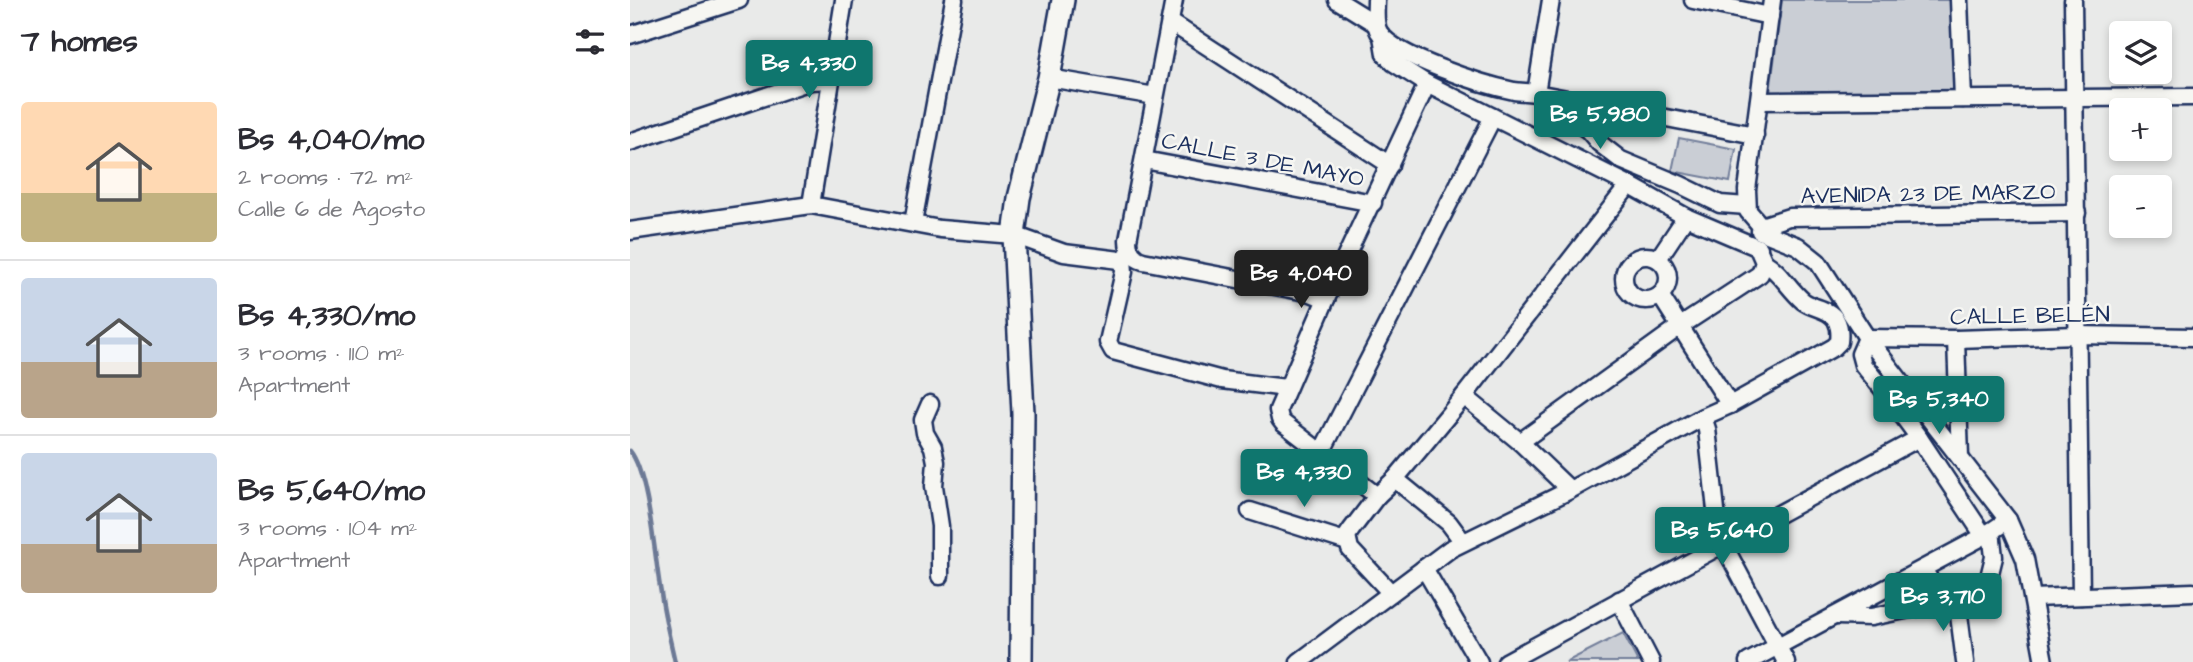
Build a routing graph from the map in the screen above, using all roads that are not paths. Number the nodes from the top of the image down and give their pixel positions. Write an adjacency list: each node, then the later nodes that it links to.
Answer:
1 (739, 0): 15 (street)
2 (844, 0): 17 (street)
3 (954, 0): 38 (street)
4 (1063, 0): 16 (street)
5 (1174, 0): 13 (street)
6 (1337, 0): 14 (street)
7 (1376, 0): 14 (street)
8 (1550, 0): 19 (street)
9 (1693, 0): 12 (street)
10 (1959, 0): 23 (street)
11 (2073, 0): 22 (street)
12 (1771, 8): 24 (street)
13 (1170, 22): 20 (street); 31 (street)
14 (1379, 29): 18 (street); 19 (street)
15 (630, 35)
16 (1049, 78): 20 (street); 41 (street)
17 (830, 80): 27 (street); 34 (street)
18 (1427, 84): 25 (street); 31 (street)
19 (1536, 93): 26 (street); 28 (street)
20 (1155, 96): 29 (street)
21 (2193, 97): 22 (street)
22 (2075, 98): 23 (street); 36 (street)
23 (1963, 99): 24 (street)
24 (1759, 101): 26 (street)
25 (1493, 117): 30 (street); 59 (street)
26 (1755, 135): 35 (street)
27 (630, 142)
28 (1599, 144): 30 (street); 35 (street)
29 (1144, 160): 33 (street, CALLE 3 DE MAYO); 43 (street)
30 (1584, 164): 32 (street)
31 (1390, 165): 33 (street)
32 (1629, 185): 37 (street); 53 (street)
33 (1373, 203): 46 (street)
34 (811, 205): 38 (street); 40 (street)
35 (1747, 206): 39 (street)
36 (2077, 214): 39 (street, AVENIDA 23 DE MARZO); 48 (street)
37 (1686, 217): 42 (street); 44 (street)
38 (913, 223): 41 (street)
39 (1760, 228): 42 (street); 50 (street)
40 (630, 231)
41 (1014, 235): 43 (street); 81 (street)
42 (1761, 255): 47 (street); 55 (street)
43 (1127, 256): 46 (street); 52 (street)
44 (1658, 260): 45 (street); 45 (street)
45 (1660, 295): 47 (street)
46 (1326, 299): 52 (street)
47 (1679, 327): 55 (street); 58 (street)
48 (2077, 335): 49 (street, CALLE BELÉN); 51 (street, CALLE BELÉN); 75 (street)
49 (2193, 337)
50 (1867, 338): 51 (street, CALLE BELÉN); 57 (street); 60 (street)
51 (1956, 339): 60 (street)
52 (1286, 388): 59 (street)
53 (1464, 396): 58 (street); 61 (street)
54 (930, 404): 72 (street)
55 (1730, 405): 56 (street)
56 (1703, 417): 62 (street); 69 (street)
57 (1919, 438): 66 (street); 69 (street)
58 (1520, 442): 62 (street)
59 (1321, 453): 63 (street)
60 (1960, 457): 65 (street)
61 (1395, 479): 63 (street); 68 (street)
62 (1570, 490): 68 (street)
63 (1377, 496): 67 (street)
64 (1250, 511): 67 (street)
65 (2008, 520): 66 (street); 76 (street)
66 (1987, 533): 71 (street); 78 (street)
67 (1348, 542): 74 (street)
68 (1463, 542): 70 (street)
69 (1723, 545): 77 (street); 80 (street)
70 (1424, 568): 74 (street); 83 (street)
71 (1923, 569): 78 (street); 79 (street)
72 (940, 576)
73 (2193, 592): 75 (street)
74 (1391, 593): 82 (street)
75 (2081, 596): 76 (street)
76 (2033, 598): 89 (street)
77 (1619, 600): 84 (street); 85 (street)
78 (1954, 600): 79 (street); 88 (street)
79 (1834, 616): 80 (street)
80 (1778, 646): 86 (street); 87 (street)
81 (1021, 662)
82 (1299, 662)
83 (1479, 662)
84 (1506, 662)
85 (1651, 662)
86 (1748, 662)
87 (1786, 662)
88 (1965, 662)
89 (2044, 662)

